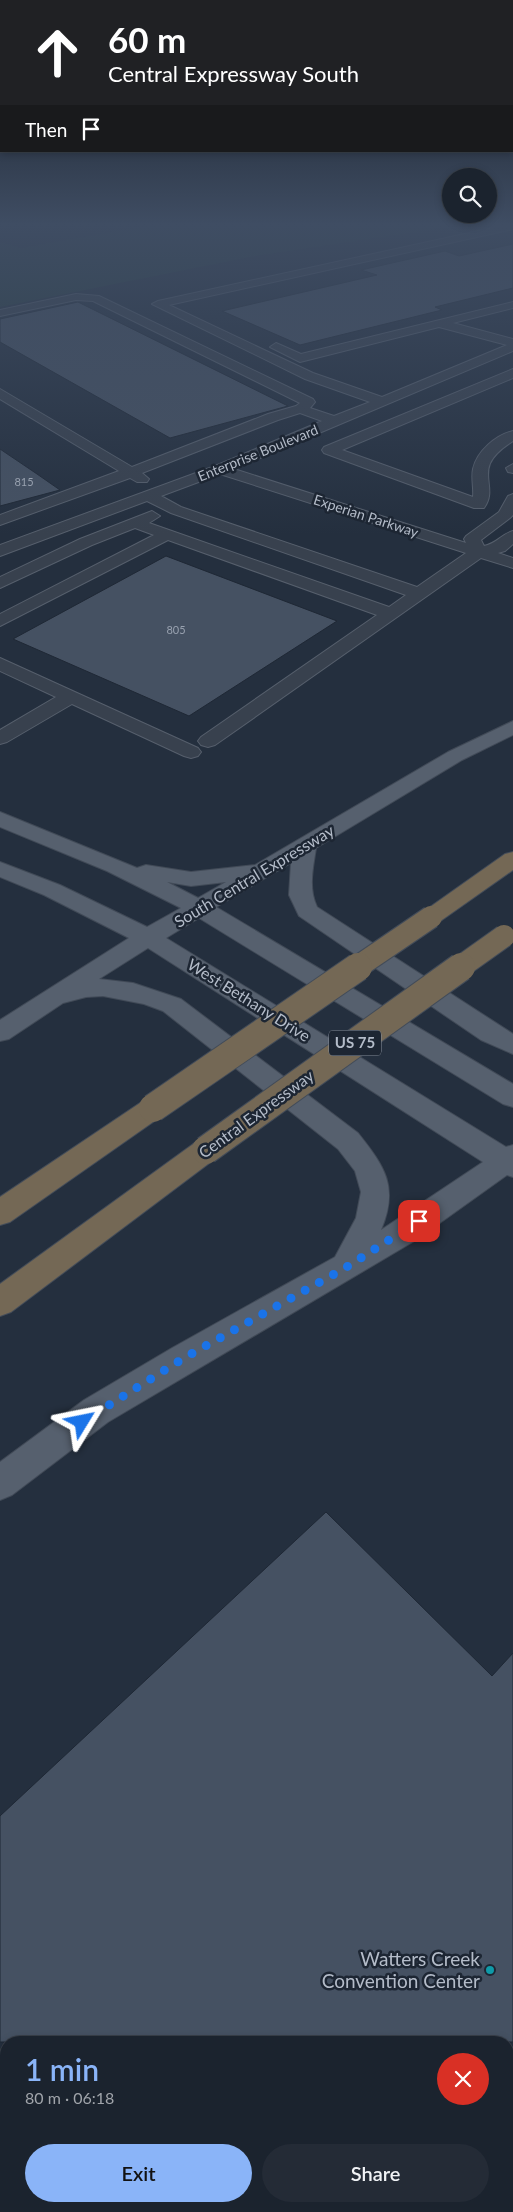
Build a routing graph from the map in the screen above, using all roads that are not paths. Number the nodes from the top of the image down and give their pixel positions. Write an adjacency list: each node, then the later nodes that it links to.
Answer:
1 (159, 329): 13 (street)
2 (210, 329): 12 (street)
3 (238, 329): 4 (street)
4 (413, 329)
5 (459, 329): 7 (street)
6 (494, 329): 7 (street)
7 (480, 335): 8 (street)
8 (513, 345): 9 (street, Enterprise Boulevard)
9 (473, 363): 10 (street); 12 (street, Enterprise Boulevard)
10 (511, 373): 16 (street)
11 (0, 393): 19 (street)
12 (381, 401): 14 (street, Enterprise Boulevard)
13 (301, 409): 14 (street); 19 (street)
14 (334, 421): 18 (street, Enterprise Boulevard)
15 (513, 435): 16 (street)
16 (496, 445): 17 (street)
17 (513, 449)
18 (220, 469): 20 (street, Enterprise Boulevard); 29 (street, Experian Parkway)
19 (130, 472): 20 (street); 24 (street)
20 (165, 490): 21 (street, Enterprise Boulevard)
21 (150, 497): 23 (street); 28 (street, Enterprise Boulevard)
22 (512, 505): 29 (street)
23 (172, 508): 25 (street); 32 (street)
24 (0, 520)
25 (135, 522): 26 (street); 31 (street)
26 (168, 534): 33 (street); 34 (street)
27 (513, 536): 29 (street)
28 (0, 550)
29 (479, 552): 30 (street, Experian Parkway); 32 (street)
30 (513, 563)
31 (0, 583)
32 (420, 594): 33 (street)
33 (392, 614): 39 (street)
34 (0, 621)
35 (0, 664): 36 (street)
36 (70, 697): 38 (street); 40 (street)
37 (513, 727): 42 (main road, South Central Expressway)
38 (0, 738)
39 (208, 741)
40 (191, 752)
41 (0, 819): 44 (main road)
42 (305, 846): 46 (main road, South Central Expressway); 52 (main road)
43 (513, 859): 55 (highway, bridge)
44 (115, 866): 46 (main road); 47 (main road)
45 (0, 869): 49 (main road, West Bethany Drive)
46 (266, 869): 47 (main road, South Central Expressway)
47 (200, 908): 49 (main road, South Central Expressway); 53 (main road)
48 (508, 933): 57 (highway, Central Expressway / US 75, bridge)
49 (150, 938): 50 (main road, South Central Expressway); 54 (main road, West Bethany Drive)
50 (49, 999): 51 (main road, South Central Expressway); 56 (main road)
51 (0, 1032)
52 (513, 1045)
53 (513, 1097)
54 (510, 1162): 56 (main road)
55 (0, 1213)
56 (345, 1268): 58 (main road)
57 (0, 1302)
58 (0, 1483)

